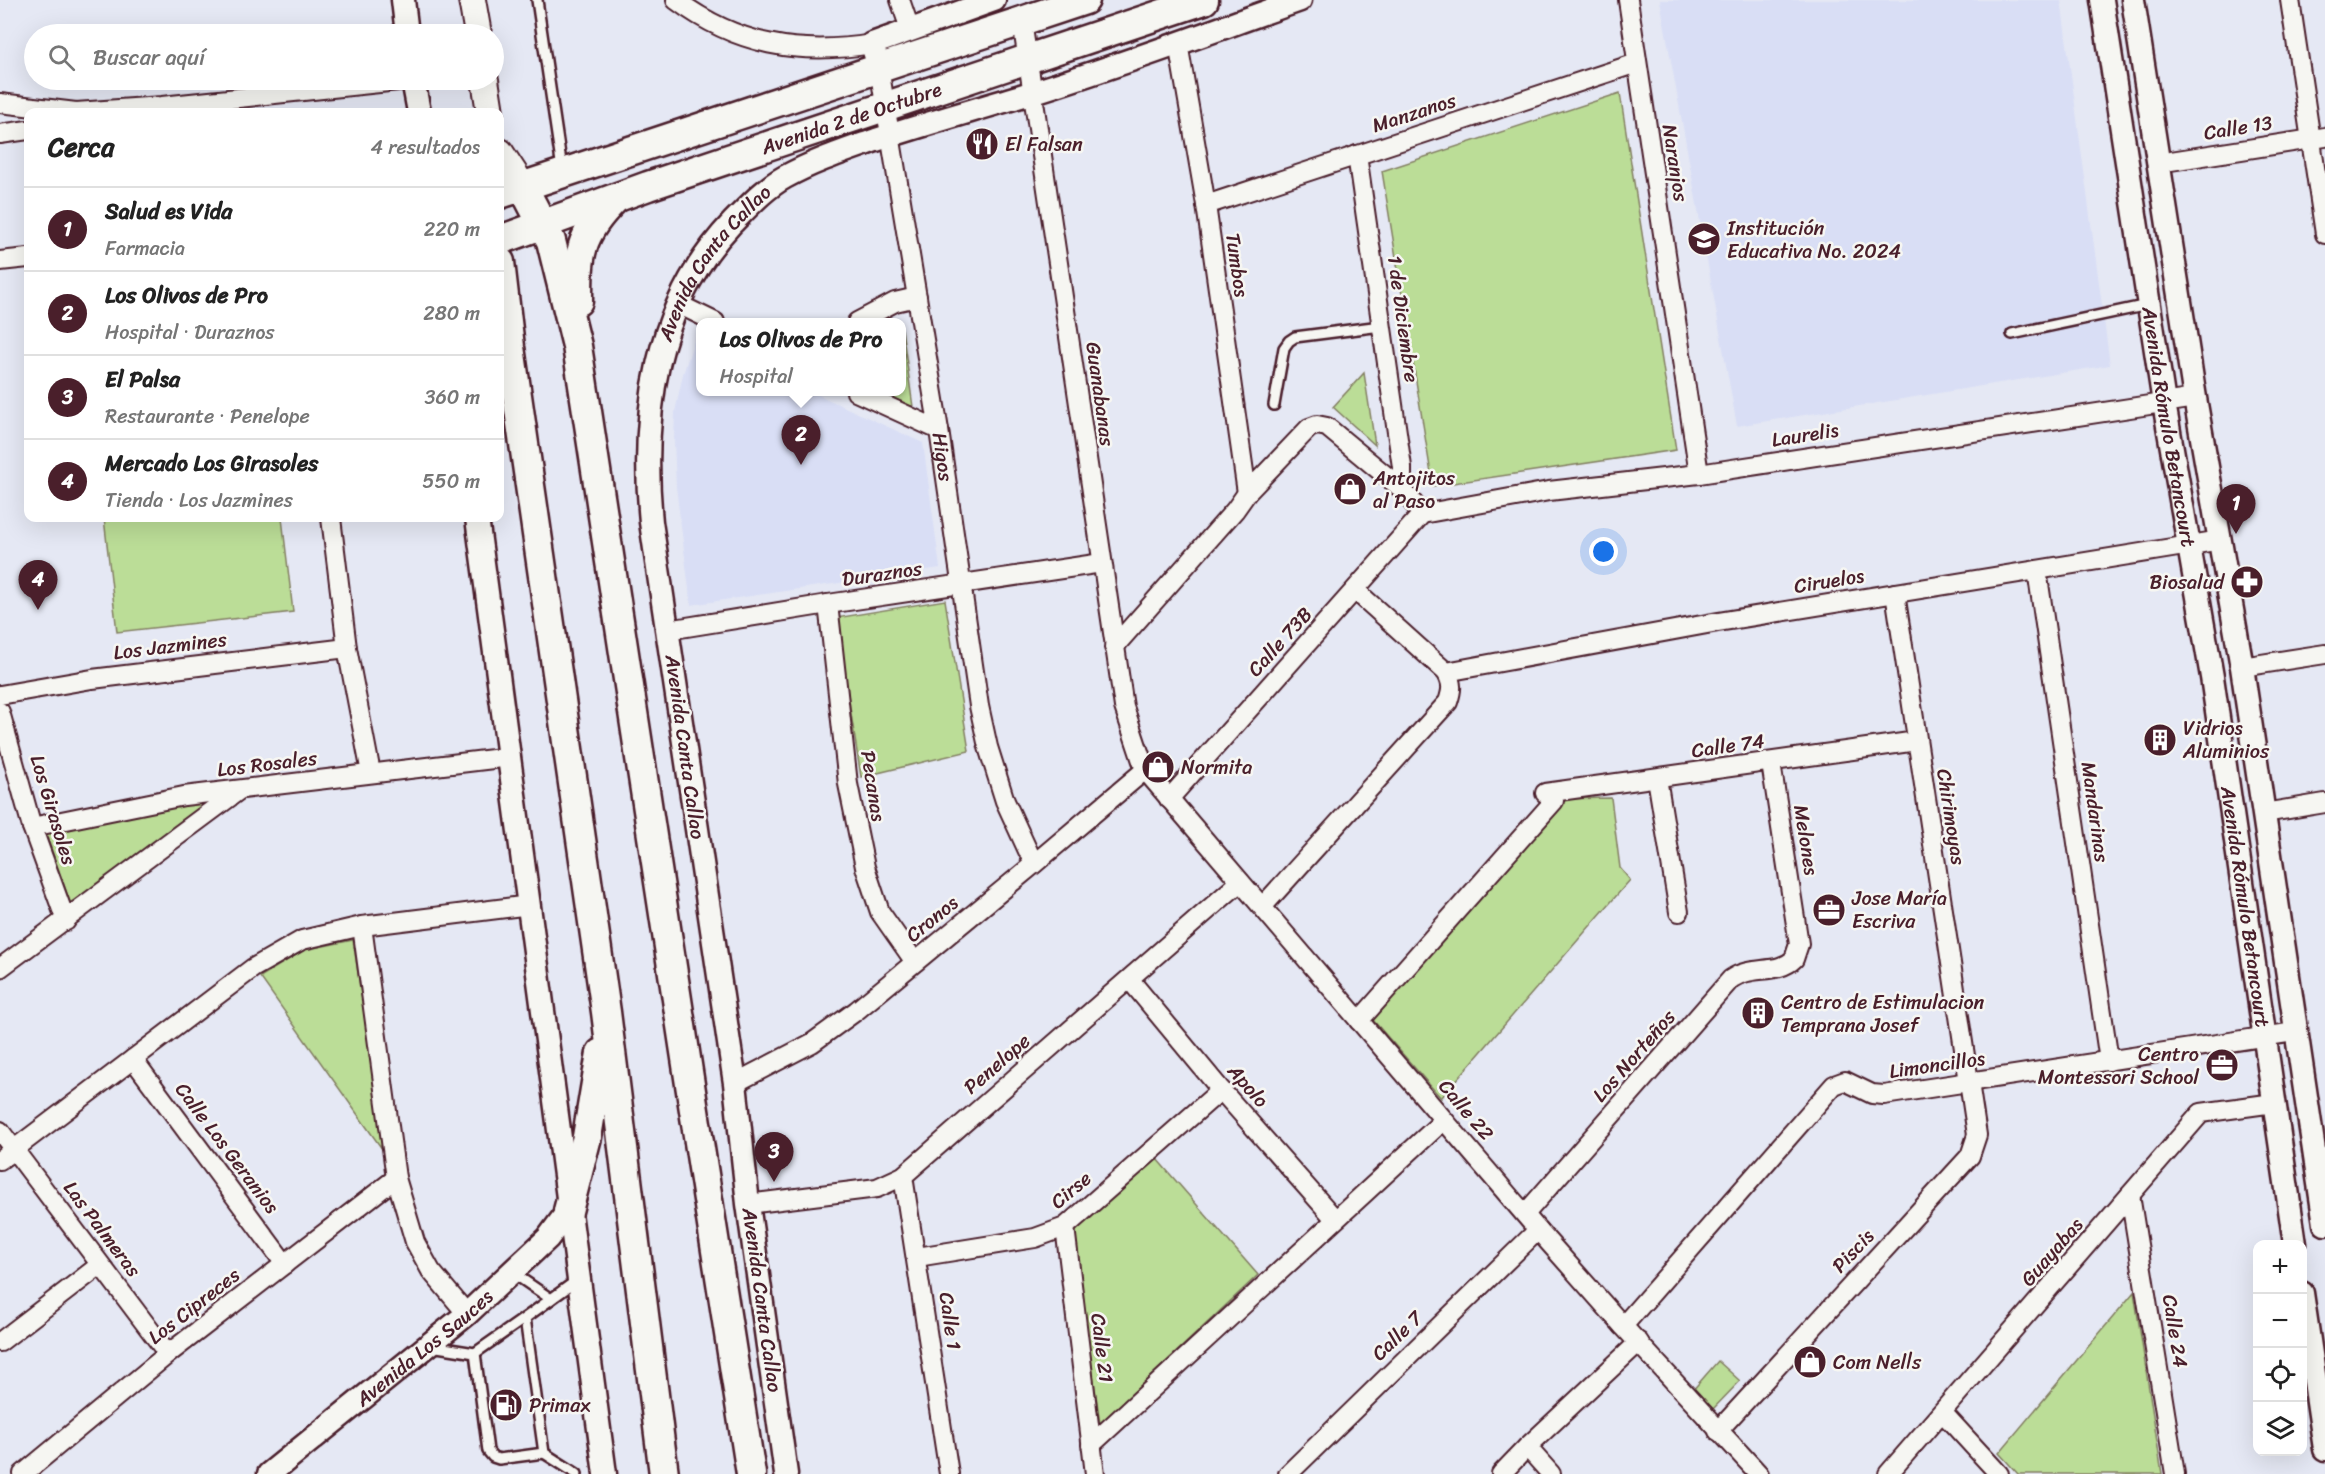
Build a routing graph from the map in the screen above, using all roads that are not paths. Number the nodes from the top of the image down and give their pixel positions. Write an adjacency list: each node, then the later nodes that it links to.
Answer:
1 (403, 0): 15 (street)
2 (472, 0): 16 (main road)
3 (537, 0): 40 (lane)
4 (676, 0): 19 (street)
5 (900, 0): 17 (street)
6 (994, 0): 17 (street)
7 (1085, 0): 14 (main road, Avenida 2 de Octubre)
8 (1204, 0): 20 (main road, Avenida 2 de Octubre)
9 (1300, 0): 18 (street, Avenida 2 de Octubre)
10 (1628, 0): 21 (street, Naranjos)
11 (2102, 0): 52 (street, Avenida Rómulo Betancourt)
12 (2133, 0): 38 (street, Avenida Rómulo Betancourt)
13 (2290, 0): 36 (street)
14 (1022, 21): 19 (main road, Avenida 2 de Octubre); 20 (street, Guanabanas)
15 (406, 24)
16 (476, 24)
17 (910, 29): 19 (street)
18 (1178, 43): 25 (street, Avenida 2 de Octubre); 43 (street, Tumbos)
19 (876, 56): 28 (street, Higos); 40 (main road, Avenida 2 de Octubre)
20 (1027, 60): 25 (street, Guanabanas); 28 (main road, Avenida 2 de Octubre)
21 (1637, 63): 37 (street, Manzanos); 63 (street, Naranjos)
22 (351, 90): 27 (street)
23 (415, 90): 31 (street)
24 (487, 90): 32 (main road)
25 (1032, 93): 35 (street, Avenida 2 de Octubre); 71 (street, Guanabanas)
26 (0, 103): 29 (street)
27 (278, 103): 30 (street)
28 (886, 105): 35 (street, Higos); 42 (main road, Avenida 2 de Octubre)
29 (42, 108)
30 (166, 108)
31 (418, 108)
32 (489, 108)
33 (24, 131): 34 (street)
34 (0, 134)
35 (892, 135): 50 (street, Higos); 51 (street, Avenida Canta Callao)
36 (2318, 138): 38 (street, Calle 13); 45 (street)
37 (1357, 155): 43 (street, Manzanos); 55 (street, 1 de Diciembre)
38 (2158, 163): 59 (street, Avenida Rómulo Betancourt)
39 (504, 166): 41 (main road, Avenida Canta Callao)
40 (562, 174): 41 (main road, Avenida 2 de Octubre)
41 (511, 190): 44 (main road, Avenida Canta Callao)
42 (615, 199): 44 (main road, Avenida 2 de Octubre); 57 (main road)
43 (1206, 205): 65 (street, Tumbos)
44 (544, 225): 46 (main road, Avenida 2 de Octubre); 57 (main road, Avenida Canta Callao)
45 (2325, 234)
46 (504, 239)
47 (24, 258): 48 (street)
48 (0, 261)
49 (504, 295): 107 (main road)
50 (917, 297): 54 (street); 62 (street, Higos)
51 (678, 304): 53 (street); 77 (street, Avenida Canta Callao)
52 (2148, 305): 56 (lane); 60 (street, Avenida Rómulo Betancourt)
53 (707, 318)
54 (865, 318)
55 (1381, 326): 61 (lane); 64 (street, 1 de Diciembre)
56 (2012, 334)
57 (577, 346): 159 (main road, Avenida Canta Callao)
58 (865, 396): 62 (street)
59 (2195, 398): 60 (street, Laurelis); 69 (street, Avenida Rómulo Betancourt)
60 (2164, 403): 63 (street, Laurelis); 70 (street, Avenida Rómulo Betancourt)
61 (1274, 405)
62 (939, 430): 73 (street, Higos)
63 (1700, 474): 66 (street, Laurelis)
64 (1402, 489): 65 (street); 66 (street)
65 (1246, 493): 78 (street)
66 (1422, 514): 74 (street, Calle 73B)
67 (331, 522): 79 (street)
68 (478, 522): 86 (street)
69 (2221, 540): 70 (street, Ciruelos); 81 (street, Avenida Rómulo Betancourt)
70 (2190, 546): 72 (street, Ciruelos); 110 (street, Avenida Rómulo Betancourt)
71 (1102, 563): 73 (street, Duraznos); 78 (street, Guanabanas)
72 (2037, 570): 75 (street, Ciruelos); 112 (street, Mandarinas)
73 (962, 585): 76 (street, Duraznos); 96 (street, Higos)
74 (1356, 591): 82 (street); 92 (street, Calle 73B)
75 (1895, 593): 82 (street, Ciruelos); 85 (street, Chirimoyas)
76 (828, 604): 77 (street, Duraznos); 104 (street, Pecanas)
77 (668, 630): 113 (street, Avenida Canta Callao)
78 (1114, 647): 88 (street, Guanabanas)
79 (347, 648): 83 (street, Los Jazmines); 89 (street)
80 (2325, 654): 81 (street)
81 (2242, 667): 94 (street, Avenida Rómulo Betancourt)
82 (1446, 672): 99 (street)
83 (0, 694)
84 (0, 712): 95 (street, Los Girasoles)
85 (1917, 741): 87 (street, Calle 74); 114 (street, Chirimoyas)
86 (510, 757): 89 (street, Los Rosales); 98 (street)
87 (1771, 763): 90 (street, Calle 74); 103 (street, Melones)
88 (1144, 770): 92 (street, Calle 22); 96 (street, Cronos)
89 (372, 773): 91 (street, Los Rosales)
90 (1658, 778): 100 (street); 108 (street, Calle 74)
91 (239, 790): 95 (street, Los Rosales); 101 (street)
92 (1169, 799): 97 (street, Calle 22)
93 (2325, 803): 94 (street)
94 (2264, 813): 109 (street, Avenida Rómulo Betancourt)
95 (32, 827): 101 (street, Los Girasoles)
96 (1034, 864): 104 (street, Cronos)
97 (1240, 882): 99 (street, Calle 22); 106 (street, Penelope)
98 (530, 905): 102 (street); 125 (street)
99 (1263, 906): 108 (street, Calle 22)
100 (1679, 912)
101 (66, 921): 105 (street)
102 (362, 926): 111 (street); 122 (street)
103 (1794, 959): 126 (street, Los Norteños)
104 (915, 962): 113 (street, Cronos)
105 (0, 968)
106 (1130, 980): 115 (street, Apolo); 121 (street, Penelope)
107 (606, 1012): 125 (main road); 158 (main road)
108 (1359, 1021): 117 (street, Calle 22)
109 (2295, 1032): 110 (street, Limoncillos); 119 (street, Avenida Rómulo Betancourt)
110 (2264, 1037): 112 (street, Limoncillos); 116 (street, Avenida Rómulo Betancourt)
111 (133, 1059): 120 (street); 133 (street, Calle Los Geranios)
112 (2109, 1061): 114 (street, Limoncillos)
113 (735, 1083): 124 (street, Avenida Canta Callao)
114 (1969, 1083): 141 (street, Limoncillos); 148 (street, Piscis)
115 (1221, 1090): 127 (street, Apolo); 129 (street, Cirse)
116 (2274, 1102): 123 (street, Guayabas); 131 (street, Avenida Rómulo Betancourt)
117 (1444, 1120): 126 (street, Calle 22); 127 (street)
118 (0, 1131): 120 (street, Las Palmeras)
119 (2319, 1137): 128 (street, Avenida Rómulo Betancourt)
120 (7, 1155): 134 (street, Las Palmeras)
121 (903, 1176): 124 (street, Penelope); 132 (street, Calle 1)
122 (396, 1178): 133 (street, Los Cipreces); 139 (street)
123 (2130, 1195): 147 (street, Guayabas); 168 (street, Calle 24)
124 (748, 1204): 160 (street, Avenida Canta Callao)
125 (568, 1211): 135 (street, Avenida Los Sauces); 136 (street)
126 (1525, 1214): 130 (street, Calle 22)
127 (1335, 1220): 149 (street)
128 (2325, 1224)
129 (1065, 1227): 132 (street, Cirse); 149 (street, Calle 21)
130 (1538, 1230): 141 (street, Calle 22); 153 (street, Calle 7)
131 (2294, 1240)
132 (917, 1257): 161 (street, Calle 1)
133 (285, 1264): 146 (street, Los Cipreces)
134 (100, 1265): 142 (street); 146 (street, Las Palmeras)
135 (512, 1272): 138 (lane); 139 (street, Avenida Los Sauces)
136 (578, 1280): 138 (lane); 157 (street)
137 (2302, 1294): 151 (street)
138 (551, 1299): 140 (lane)
139 (467, 1314): 144 (street, Avenida Los Sauces)
140 (525, 1318): 145 (lane); 152 (lane)
141 (1623, 1326): 143 (street, Calle 22)
142 (0, 1342)
143 (1638, 1342): 148 (street, Calle 22); 150 (street)
144 (428, 1345): 145 (lane); 155 (street, Avenida Los Sauces)
145 (475, 1353): 152 (lane)
146 (168, 1354): 154 (street, Los Cipreces)
147 (1943, 1413): 166 (street, Guayabas); 167 (street)
148 (1718, 1431): 165 (street, Calle 22)
149 (1091, 1445): 162 (street, Calle 21)
150 (1527, 1447): 163 (street); 164 (street)
151 (2325, 1449)
152 (544, 1453): 156 (lane)
153 (1297, 1471)
154 (23, 1474)
155 (268, 1474)
156 (577, 1474)
157 (605, 1474)
158 (664, 1474)
159 (751, 1474)
160 (786, 1474)
161 (950, 1474)
162 (1095, 1474)
163 (1502, 1474)
164 (1551, 1474)
165 (1759, 1474)
166 (1888, 1474)
167 (1999, 1474)
168 (2175, 1474)

